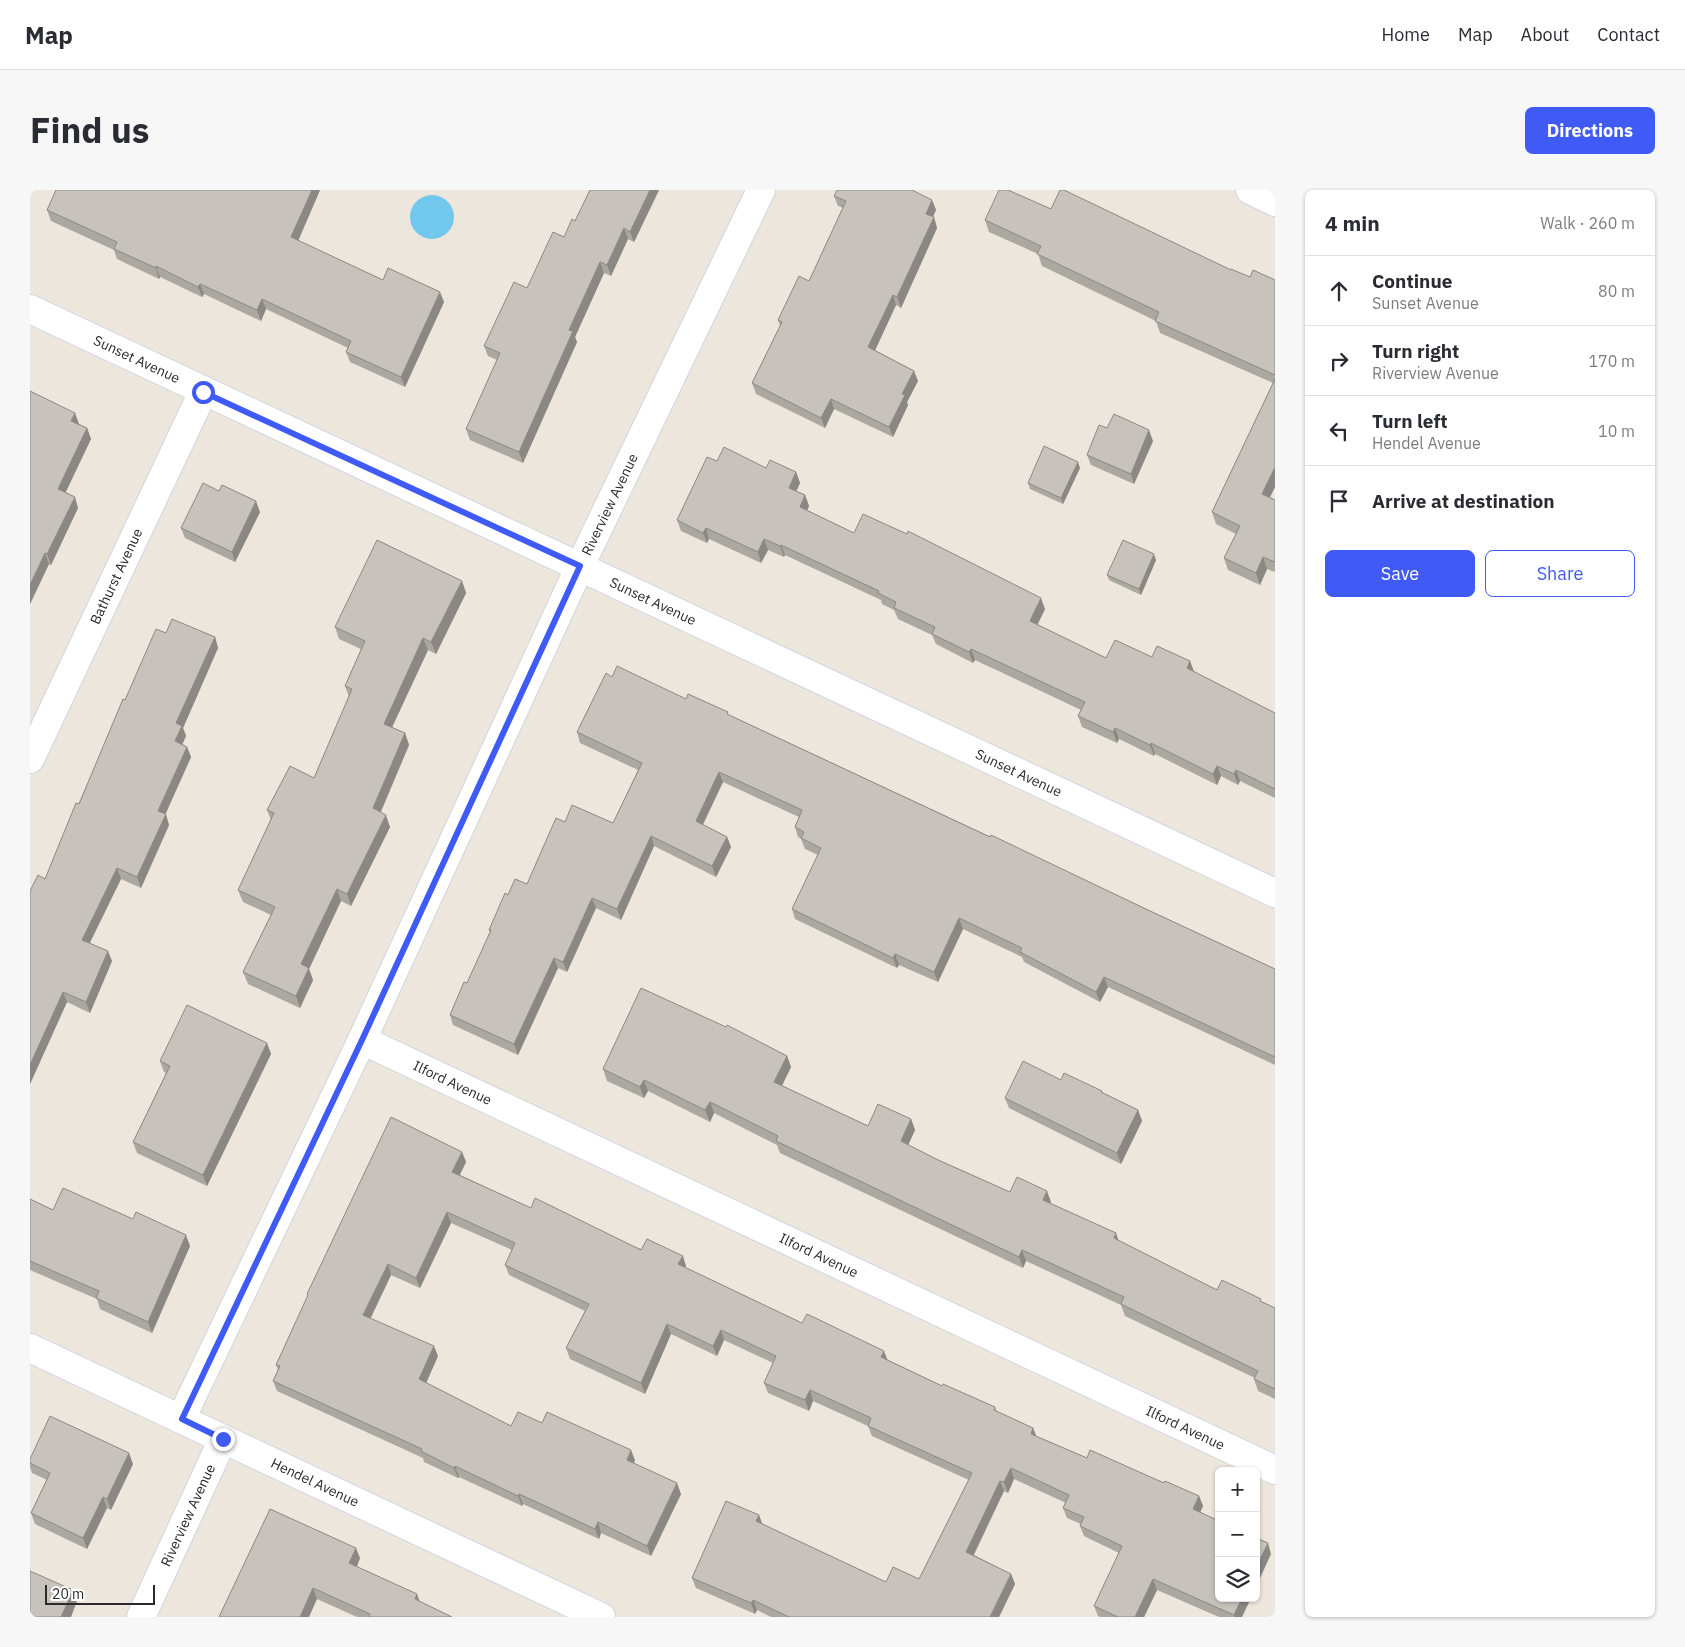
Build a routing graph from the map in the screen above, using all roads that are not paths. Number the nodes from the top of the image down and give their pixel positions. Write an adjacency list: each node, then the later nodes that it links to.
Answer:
1 (762, 190): 4 (street, Riverview Avenue)
2 (30, 309): 3 (street, Sunset Avenue)
3 (203, 392): 4 (street, Sunset Avenue); 5 (street, Bathurst Avenue)
4 (580, 566): 6 (street, Sunset Avenue); 7 (street, Riverview Avenue)
5 (30, 759)
6 (1275, 893)
7 (362, 1040): 9 (street, Riverview Avenue); 11 (street, Ilford Avenue)
8 (30, 1348): 9 (street, Hendel Avenue)
9 (182, 1419): 10 (street, Hendel Avenue)
10 (223, 1439): 12 (street, Riverview Avenue); 13 (street, Hendel Avenue)
11 (1275, 1470)
12 (142, 1617)
13 (601, 1617)

